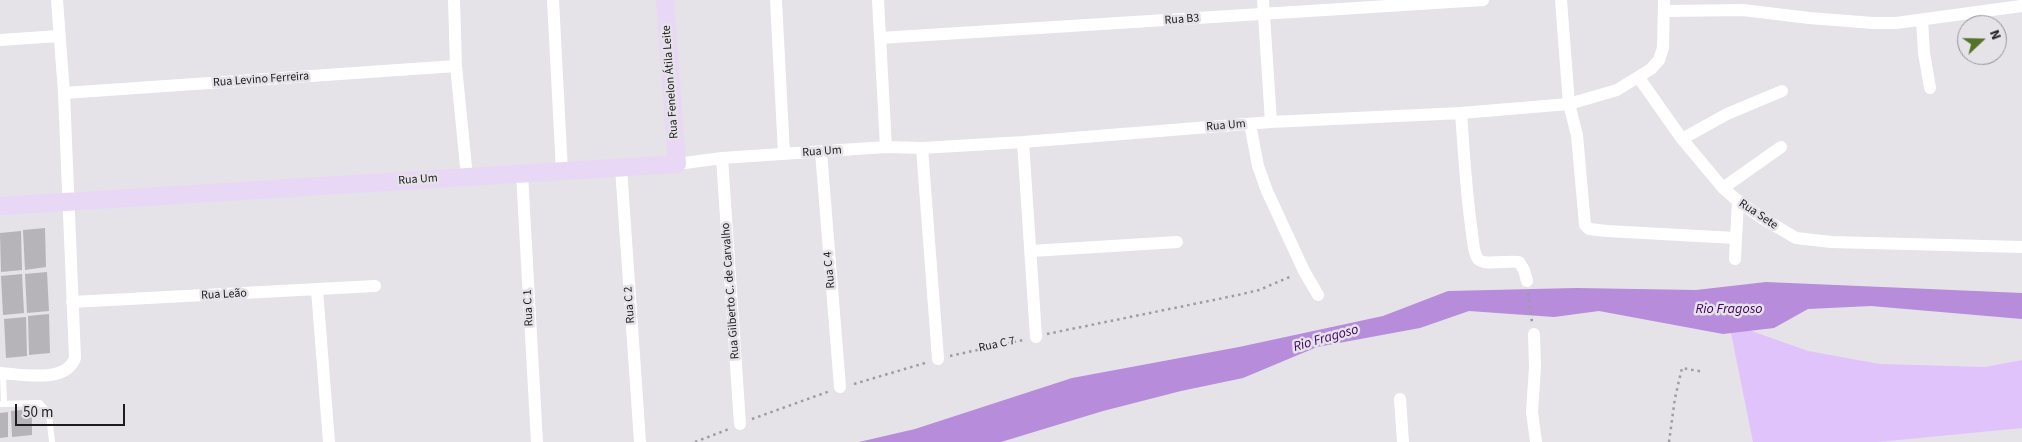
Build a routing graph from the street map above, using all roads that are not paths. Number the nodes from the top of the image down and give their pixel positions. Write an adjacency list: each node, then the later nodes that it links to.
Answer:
1 (57, 0): 15 (street)
2 (454, 0): 18 (street)
3 (553, 0): 37 (street)
4 (665, 0): 35 (street, Rua Fenelon Átila Leite)
5 (776, 0): 33 (street)
6 (878, 0): 16 (street)
7 (1263, 0): 13 (street)
8 (1483, 0): 13 (street, Rua B3)
9 (1560, 0): 23 (street)
10 (1665, 6): 11 (street); 19 (street)
11 (1774, 6): 14 (street)
12 (2021, 6): 14 (street)
13 (1264, 14): 16 (street, Rua B3); 25 (street)
14 (1922, 20): 20 (street)
15 (59, 36): 17 (street); 22 (street)
16 (880, 38): 29 (street)
17 (0, 40)
18 (456, 66): 22 (street, Rua Levino Ferreira); 39 (street)
19 (1639, 78): 23 (street, Rua Um); 27 (street, Rua Sete)
20 (1930, 88)
21 (1782, 91): 27 (street)
22 (64, 93): 42 (street)
23 (1569, 104): 24 (street, Rua Um); 44 (street)
24 (1460, 113): 25 (street, Rua Um); 49 (street)
25 (1271, 122): 26 (street, Rua Um)
26 (1250, 124): 28 (street, Rua Um); 52 (street)
27 (1682, 139): 40 (street, Rua Sete)
28 (1023, 142): 31 (street, Rua Um); 47 (street)
29 (886, 147): 31 (street, Rua Um); 32 (street, Rua Um)
30 (1780, 147): 40 (street)
31 (922, 148): 56 (street)
32 (821, 152): 33 (street, Rua Um); 58 (street, Rua C 4)
33 (784, 154): 34 (street, Rua Um)
34 (722, 158): 35 (street, Rua Um); 61 (street, Rua Gilberto C. de Carvalho)
35 (677, 164): 36 (street, Rua Um)
36 (621, 168): 37 (street, Rua Um); 65 (street, Rua C 2)
37 (562, 171): 38 (street, Rua Um)
38 (522, 174): 39 (street, Rua Um); 64 (street, Rua C 1)
39 (467, 177): 42 (street, Rua Um)
40 (1723, 188): 41 (street, Rua Sete)
41 (1738, 201): 44 (street); 46 (street, Rua Sete)
42 (68, 202): 43 (street, Rua Um); 53 (street)
43 (0, 206)
44 (1735, 238): 48 (street)
45 (1177, 242): 47 (street)
46 (2022, 247)
47 (1031, 251): 55 (street)
48 (1735, 258)
49 (1527, 281)
50 (375, 286): 51 (street, Rua Leão)
51 (317, 290): 53 (street, Rua Leão); 63 (street)
52 (1318, 295)
53 (72, 302): 57 (street)
54 (1534, 334): 67 (street)
55 (1036, 337)
56 (938, 358)
57 (2, 373): 60 (lane)
58 (840, 387)
59 (1400, 399): 66 (street)
60 (2, 403): 62 (lane)
61 (740, 424)
62 (52, 442)
63 (328, 442)
64 (537, 442)
65 (640, 442)
66 (1403, 442)
67 (1536, 442)

